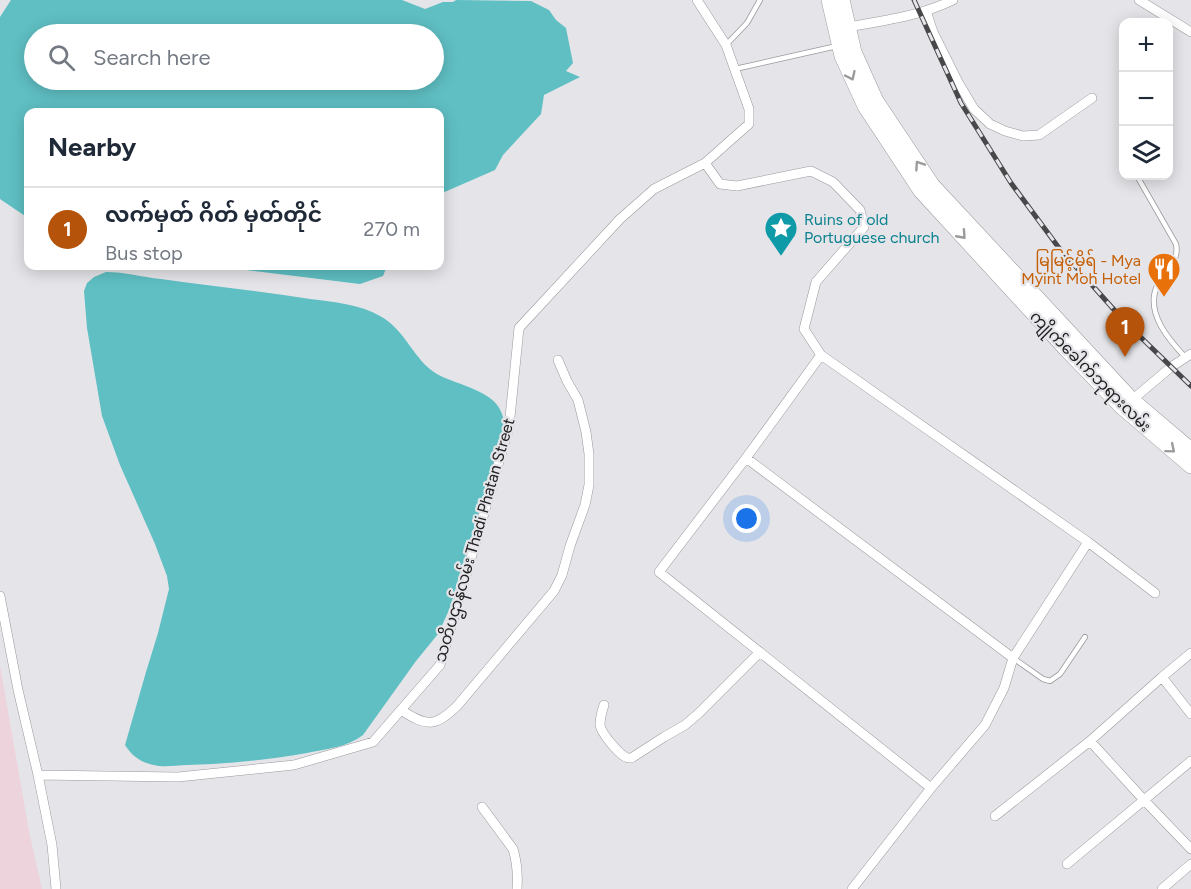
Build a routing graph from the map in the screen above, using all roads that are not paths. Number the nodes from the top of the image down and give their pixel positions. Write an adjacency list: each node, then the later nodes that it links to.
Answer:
1 (697, 0): 10 (street)
2 (760, 0): 10 (lane)
3 (829, 0): 11 (main road, ကျိုက်ခေါက်ဘုရားလမ်း)
4 (842, 0): 8 (main road, ကျိုက်ခေါက်ဘုရားလမ်း)
5 (1139, 0): 9 (street)
6 (951, 1): 7 (street)
7 (926, 11): 8 (street); 13 (street)
8 (848, 27): 19 (main road, ကျိုက်ခေါက်ဘုရားလမ်း, one-way to 8)
9 (1191, 32)
10 (726, 45): 12 (street)
11 (839, 45): 12 (lane); 22 (main road, ကျိုက်ခေါက်ဘုရားလမ်း, one-way to 22)
12 (735, 69): 14 (street, သတိပဌာန်လမ်း Thadi Phatan Street)
13 (1092, 98)
14 (705, 164): 16 (street); 32 (street, သတိပဌာန်လမ်း Thadi Phatan Street)
15 (1139, 180): 17 (lane)
16 (820, 355): 21 (street); 23 (street)
17 (1188, 356): 19 (street)
18 (558, 360): 32 (street)
19 (1132, 400): 20 (main road, ကျိုက်ခေါက်ဘုရားလမ်း)
20 (1191, 450)
21 (746, 458): 27 (street); 29 (street)
22 (1191, 466)
23 (1088, 542): 24 (street); 29 (street)
24 (1155, 593)
25 (0, 596): 36 (street)
26 (1085, 637): 29 (lane)
27 (760, 652): 31 (street); 37 (street)
28 (1191, 653): 30 (street)
29 (1013, 658): 37 (street)
30 (1162, 677): 33 (street); 34 (street)
31 (604, 705)
32 (401, 710): 36 (street, သတိပဌာန်လမ်း Thadi Phatan Street)
33 (1191, 714)
34 (1090, 741): 38 (street); 40 (street)
35 (1191, 761): 38 (street)
36 (38, 775): 44 (street)
37 (931, 788): 46 (street)
38 (1144, 800): 41 (street); 42 (street)
39 (482, 807): 45 (street)
40 (995, 816)
41 (1191, 849)
42 (1067, 864)
43 (1191, 864): 47 (street)
44 (56, 889)
45 (517, 889)
46 (852, 889)
47 (1162, 889)

